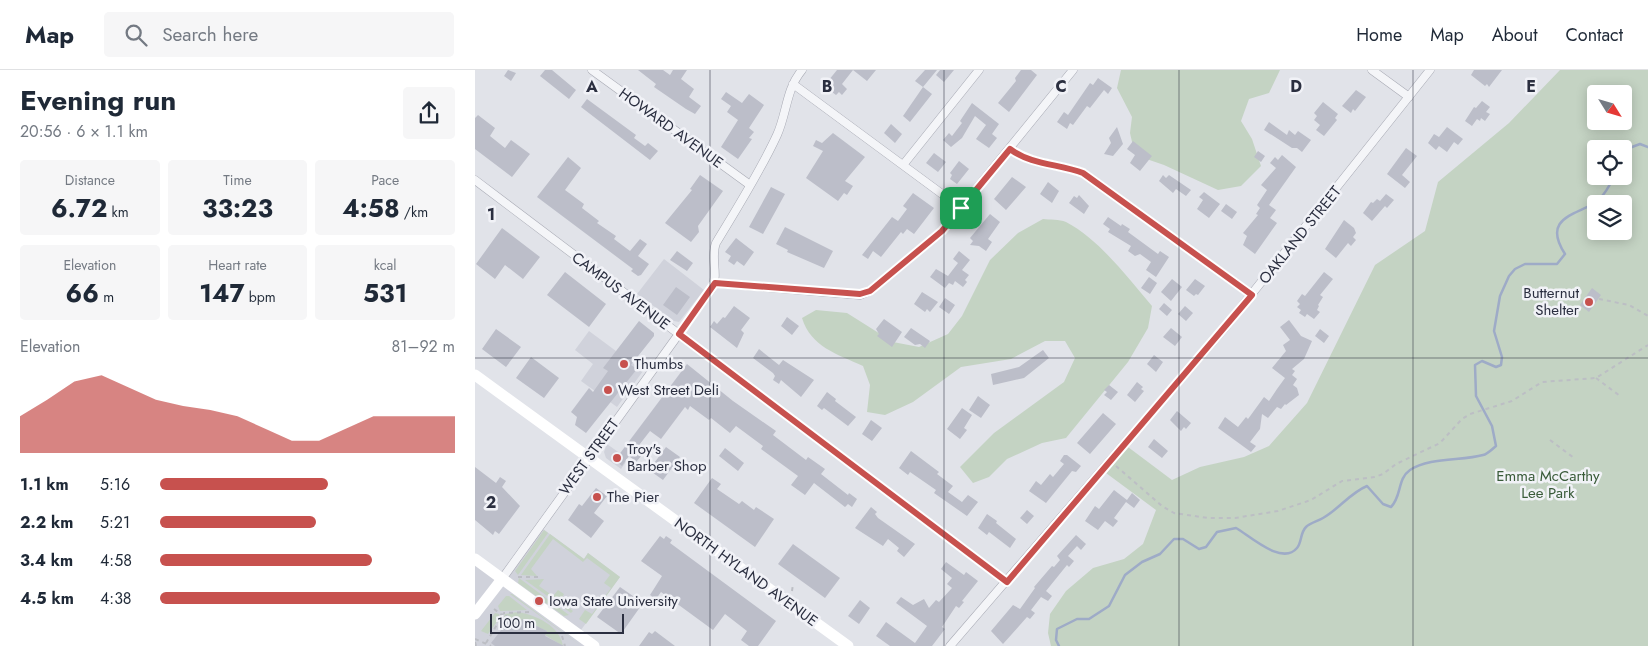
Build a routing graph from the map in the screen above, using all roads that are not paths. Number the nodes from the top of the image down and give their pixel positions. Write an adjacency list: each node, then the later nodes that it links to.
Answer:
1 (592, 70): 12 (street, HOWARD AVENUE)
2 (802, 70): 7 (street)
3 (979, 70): 10 (street)
4 (1073, 70): 9 (street)
5 (1372, 70): 8 (street)
6 (1430, 70): 8 (street, OAKLAND STREET)
7 (793, 84): 10 (street); 12 (street)
8 (1409, 97): 15 (street, OAKLAND STREET)
9 (1010, 149): 13 (street); 15 (street)
10 (903, 165): 13 (street)
11 (475, 180): 16 (street, CAMPUS AVENUE)
12 (750, 185): 14 (street)
13 (961, 208): 14 (street)
14 (715, 283): 16 (street, WEST STREET)
15 (1252, 295): 21 (street, OAKLAND STREET)
16 (679, 334): 18 (street, WEST STREET); 21 (street, CAMPUS AVENUE)
17 (475, 375): 18 (main road, NORTH HYLAND AVENUE)
18 (589, 458): 20 (street, WEST STREET); 24 (main road, NORTH HYLAND AVENUE)
19 (475, 559): 20 (main road)
20 (502, 579): 22 (main road); 23 (main road)
21 (1007, 582): 25 (street, OAKLAND STREET)
22 (475, 614)
23 (594, 646)
24 (848, 646)
25 (950, 646)

